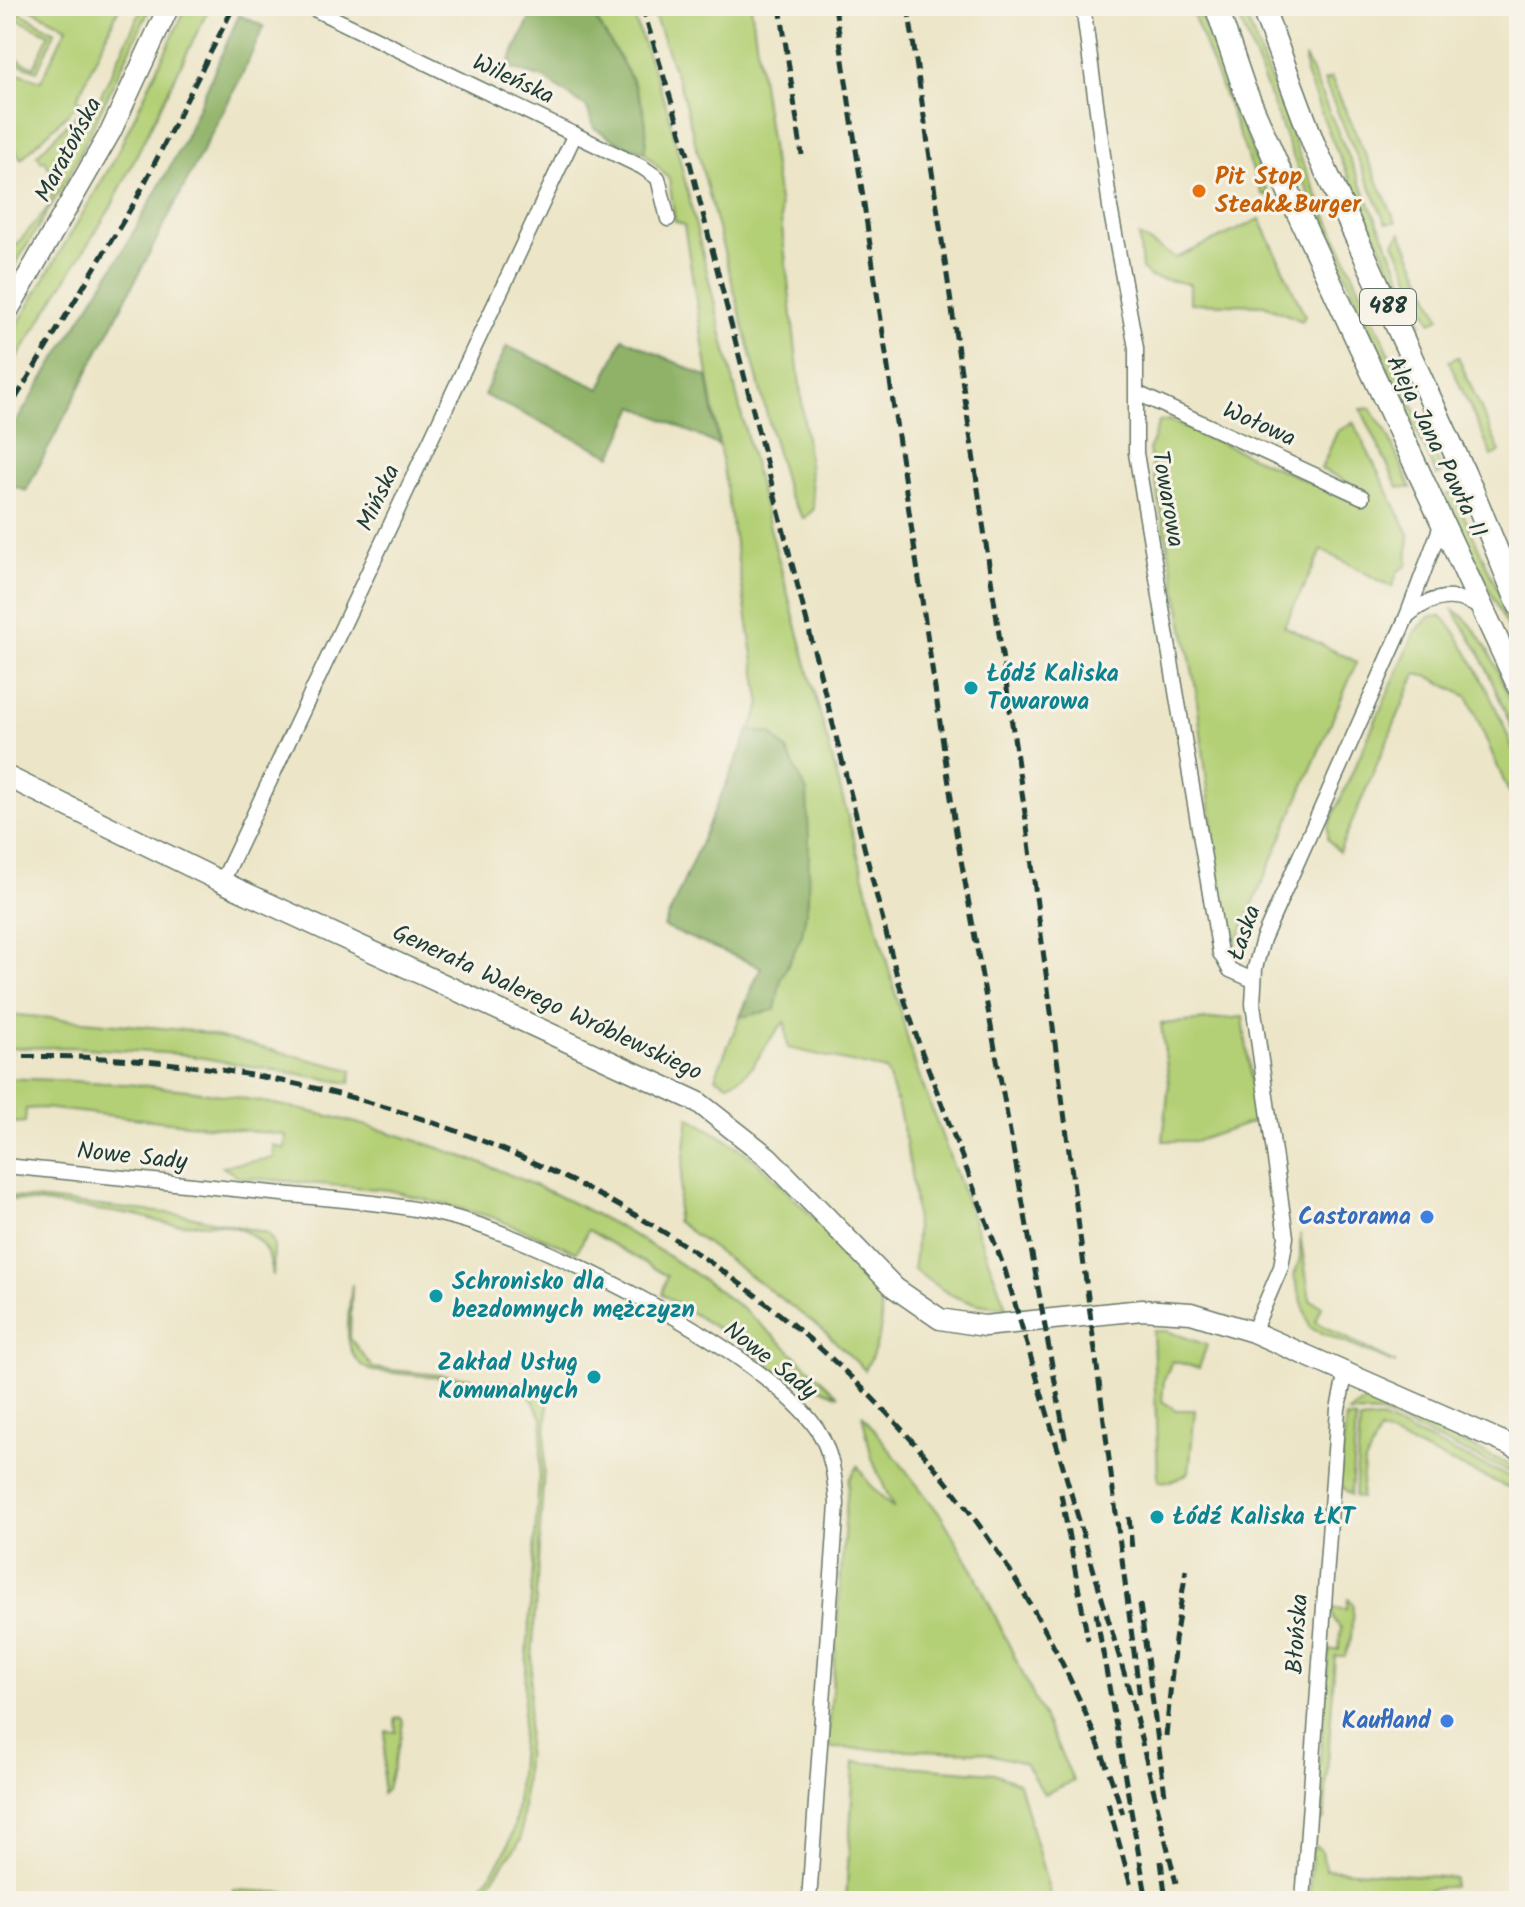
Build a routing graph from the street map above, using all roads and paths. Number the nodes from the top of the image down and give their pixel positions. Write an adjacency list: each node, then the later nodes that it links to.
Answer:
1 (169, 6): 8 (street, Maratońska)
2 (308, 6): 6 (street, Wileńska)
3 (1083, 6): 9 (street, Towarowa)
4 (1216, 6): 11 (main road, Aleja Jana Pawła II / 488)
5 (1262, 6): 12 (main road, Aleja Jana Pawła II / 488)
6 (575, 134): 7 (street, Wileńska); 17 (street, Mińska)
7 (668, 219)
8 (6, 314)
9 (1137, 393): 10 (street, Wołowa); 18 (street, Towarowa)
10 (1362, 497)
11 (1442, 519): 13 (main road, Aleja Jana Pawła II / 488); 14 (street, Łaska)
12 (1519, 605)
13 (1485, 613): 14 (street); 15 (main road, Aleja Jana Pawła II / 488)
14 (1407, 616): 18 (street, Łaska)
15 (1519, 687)
16 (6, 776): 17 (street, Generała Walerego Wróblewskiego)
17 (222, 882): 20 (street, Generała Walerego Wróblewskiego)
18 (1253, 980): 20 (street, Łaska)
19 (6, 1166): 23 (street, Nowe Sady)
20 (1253, 1332): 21 (street, Generała Walerego Wróblewskiego)
21 (1346, 1371): 22 (street, Generała Walerego Wróblewskiego); 24 (street, Błońska)
22 (1519, 1449)
23 (809, 1901)
24 (1303, 1901)

